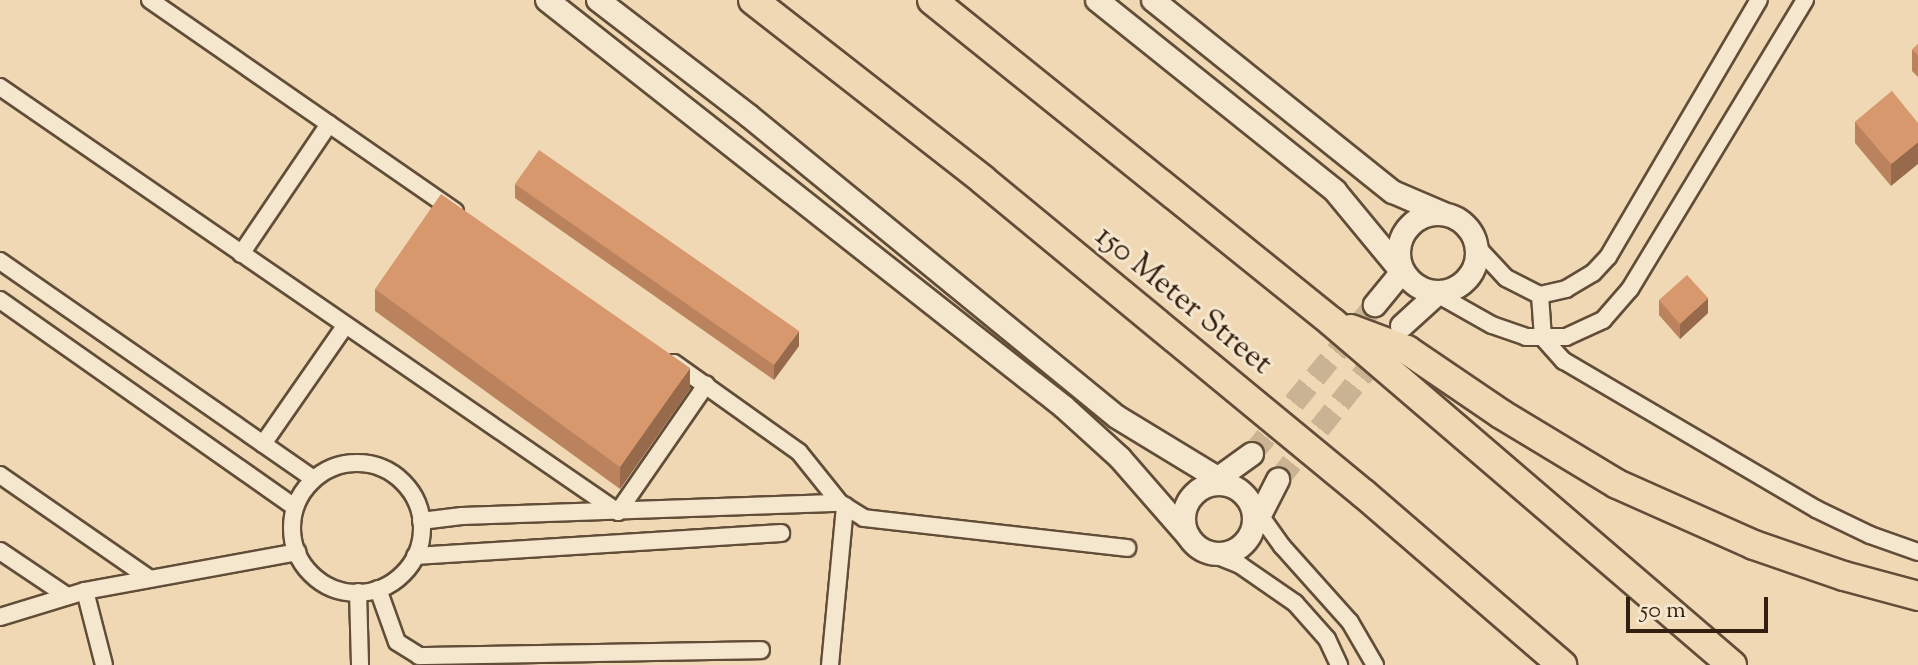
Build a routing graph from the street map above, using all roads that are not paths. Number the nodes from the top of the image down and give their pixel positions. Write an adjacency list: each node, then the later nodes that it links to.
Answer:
1 (150, 0): 11 (street)
2 (547, 0): 40 (street)
3 (598, 0): 33 (street)
4 (753, 0): 55 (highway, 150 Meter Street)
5 (932, 0): 22 (highway)
6 (1097, 0): 17 (street)
7 (1153, 0): 12 (street)
8 (1759, 0): 19 (street)
9 (1805, 0): 25 (street)
10 (0, 87): 15 (street)
11 (329, 124): 13 (street); 15 (street)
12 (1444, 214): 14 (street); 17 (street)
13 (472, 223)
14 (1478, 248): 18 (street); 19 (street)
15 (241, 254): 23 (street)
16 (0, 261): 28 (street)
17 (1402, 272): 18 (street); 21 (street)
18 (1437, 294): 24 (street); 25 (street)
19 (1540, 295): 25 (street)
20 (0, 300): 35 (street)
21 (1375, 305)
22 (1332, 322): 52 (highway); 61 (highway)
23 (345, 326): 28 (street); 36 (street)
24 (1402, 326)
25 (1543, 338): 45 (street)
26 (654, 349): 27 (street)
27 (706, 385): 34 (street); 36 (street)
28 (263, 444): 31 (street)
29 (1252, 454): 33 (street)
30 (0, 475): 47 (street)
31 (314, 479): 35 (street); 38 (street)
32 (1278, 480): 37 (street)
33 (1218, 483): 37 (street); 40 (street)
34 (843, 505): 36 (street); 41 (street); 58 (street)
35 (295, 507): 43 (street)
36 (618, 512): 38 (street)
37 (1255, 515): 44 (street); 60 (street)
38 (421, 521): 46 (street)
39 (781, 533): 46 (street)
40 (1189, 537): 44 (street)
41 (1127, 548)
42 (0, 551): 51 (street)
43 (297, 552): 47 (street); 50 (street)
44 (1208, 552): 59 (street)
45 (1918, 552)
46 (415, 556): 48 (street)
47 (149, 578): 49 (street)
48 (378, 589): 50 (street); 54 (street)
49 (85, 591): 51 (street); 56 (street)
50 (358, 592): 57 (street)
51 (67, 596): 53 (street)
52 (1918, 596)
53 (0, 617)
54 (761, 650)
55 (1556, 661)
56 (104, 665)
57 (360, 665)
58 (830, 665)
59 (1339, 665)
60 (1375, 665)
61 (1732, 665)

